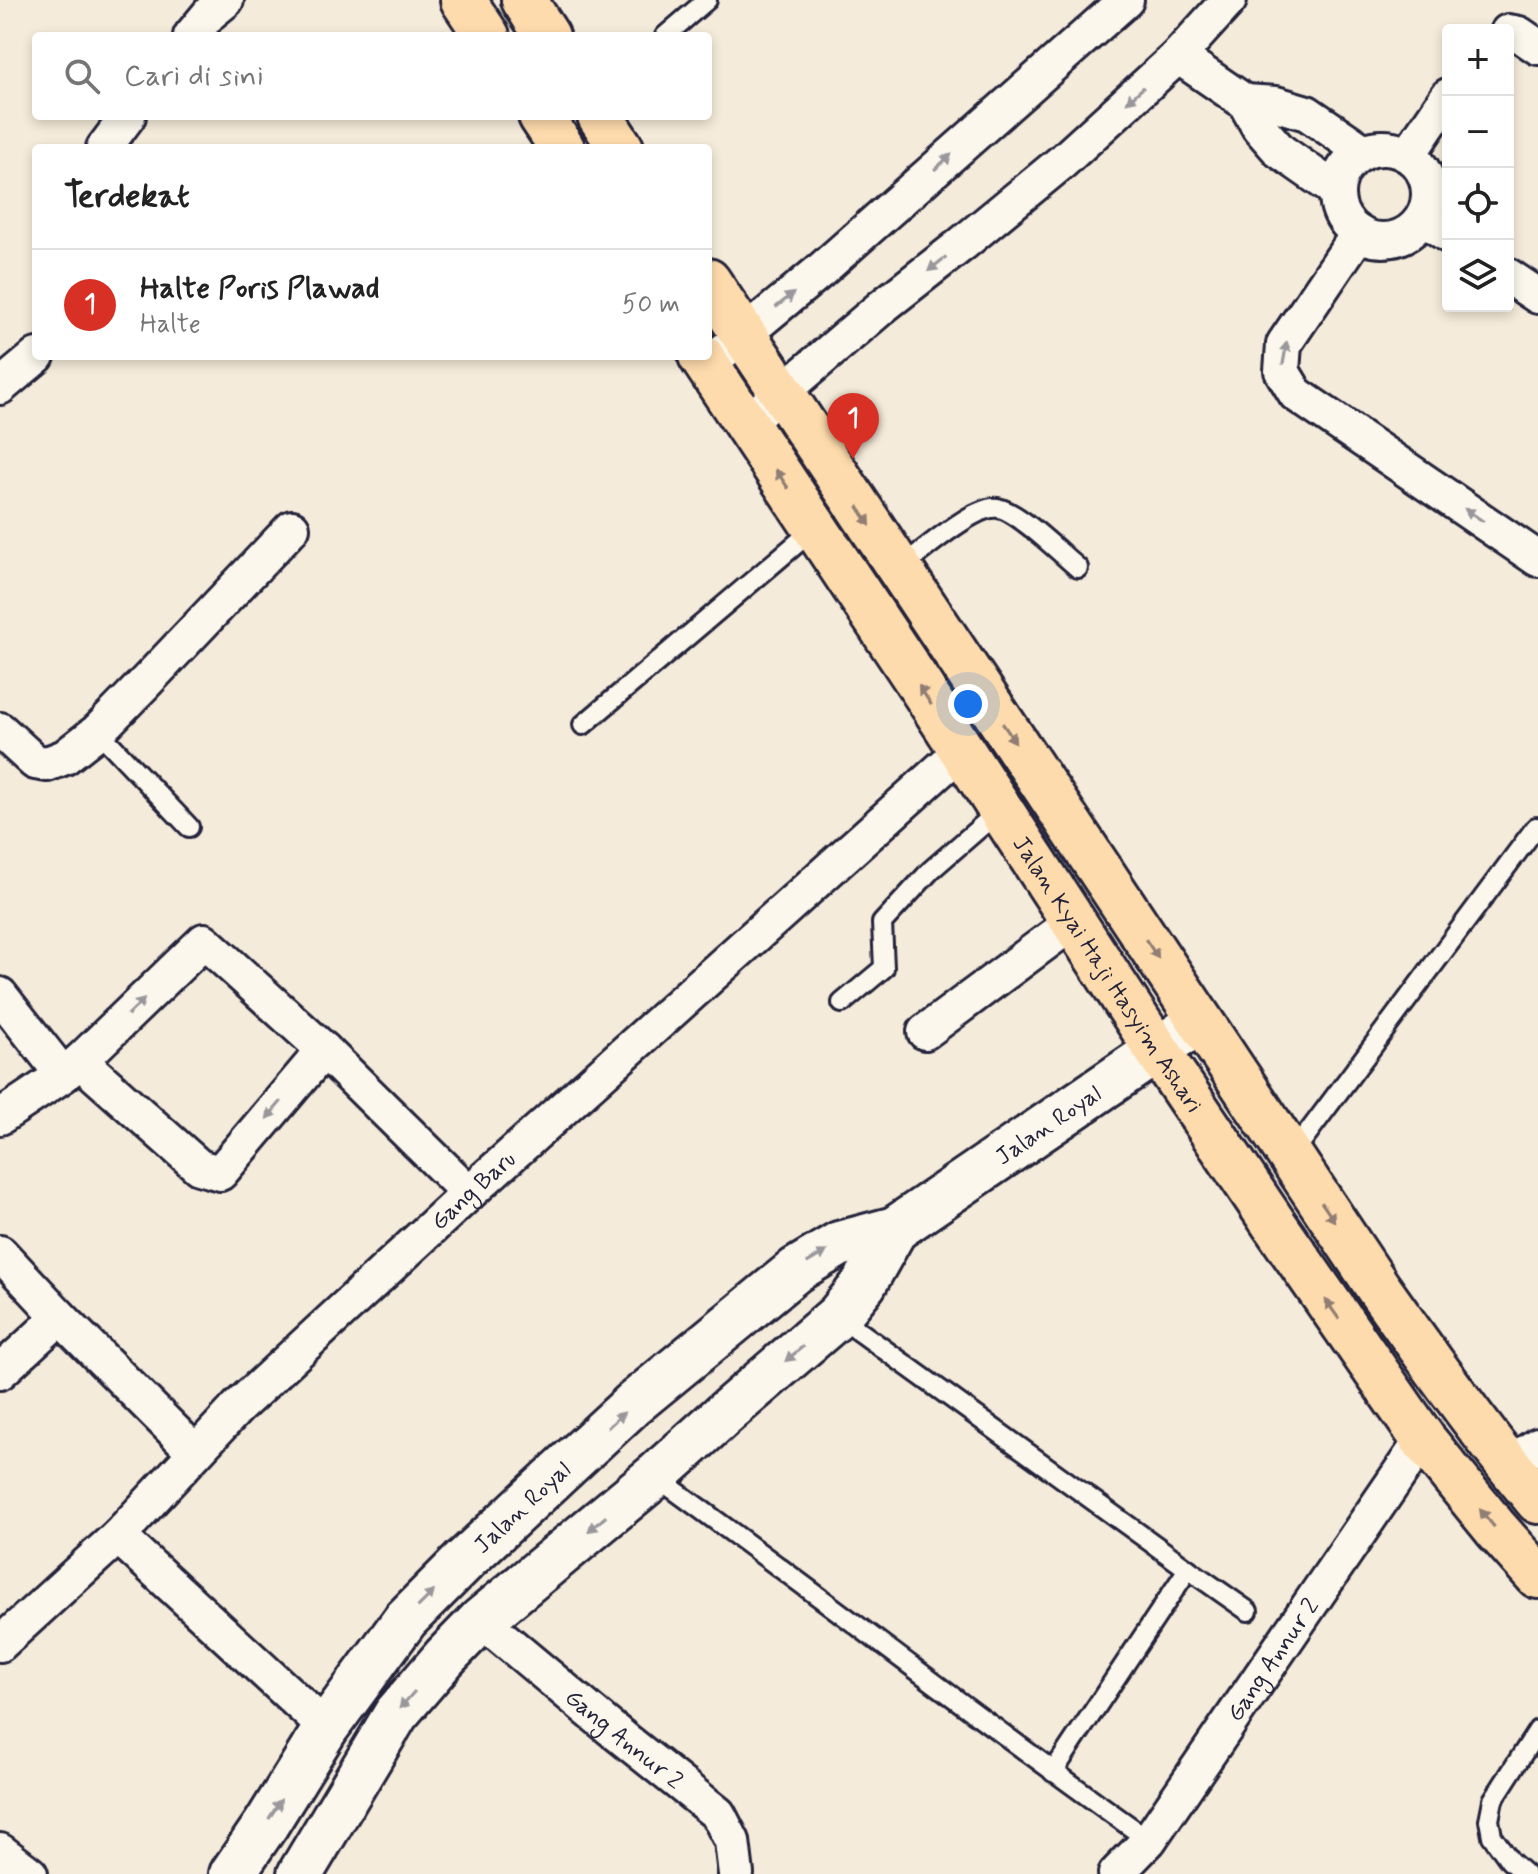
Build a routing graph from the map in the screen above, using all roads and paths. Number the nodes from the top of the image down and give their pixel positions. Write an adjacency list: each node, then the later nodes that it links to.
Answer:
1 (226, 0): 7 (street)
2 (463, 0): 8 (main road)
3 (524, 0): 9 (main road)
4 (707, 0): 10 (lane)
5 (1126, 0): 30 (street, one-way to 5)
6 (1229, 0): 13 (street)
7 (194, 32)
8 (484, 32)
9 (544, 32)
10 (670, 32)
11 (1514, 33): 12 (street)
12 (1538, 47)
13 (1178, 56): 14 (street); 35 (street, one-way to 35)
14 (1245, 102): 22 (street); 24 (street)
15 (1442, 105): 23 (street)
16 (125, 120): 19 (street)
17 (544, 120): 20 (main road)
18 (603, 120): 21 (main road)
19 (107, 144)
20 (559, 144)
21 (618, 144)
22 (1364, 152): 23 (street); 24 (street)
23 (1408, 155): 25 (street)
24 (1337, 191): 26 (street)
25 (1436, 226): 26 (street)
26 (1359, 233): 39 (street, one-way to 26)
27 (1514, 280): 29 (street)
28 (712, 287): 30 (main road, Jalan Kyai Haji Hasyim Ashari)
29 (1538, 296)
30 (744, 335): 31 (street); 35 (main road, Jalan Kyai Haji Hasyim Ashari)
31 (712, 356)
32 (32, 360): 34 (street)
33 (704, 361): 36 (main road, Jalan Kyai Haji Hasyim Ashari)
34 (0, 387)
35 (782, 393): 36 (street); 41 (main road, Jalan Kyai Haji Hasyim Ashari, one-way to 41)
36 (745, 424): 38 (main road, Jalan Kyai Haji Hasyim Ashari, one-way to 36)
37 (292, 528): 44 (street)
38 (815, 528): 42 (lane); 45 (main road, Jalan Kyai Haji Hasyim Ashari, one-way to 38)
39 (1538, 559)
40 (1078, 568): 41 (lane)
41 (899, 569): 52 (main road, Jalan Kyai Haji Hasyim Ashari, one-way to 52)
42 (583, 725)
43 (0, 730): 44 (street)
44 (98, 731): 47 (lane)
45 (961, 751): 46 (main road, Jalan Kyai Haji Hasyim Ashari); 59 (street, Gang Baru)
46 (1000, 810): 49 (main road, Jalan Kyai Haji Hasyim Ashari); 51 (lane)
47 (189, 827)
48 (1536, 827): 58 (lane)
49 (1073, 922): 53 (street); 55 (main road, Jalan Kyai Haji Hasyim Ashari)
50 (0, 995): 56 (street)
51 (842, 1003)
52 (1200, 1021): 55 (street, Jalan Royal); 58 (main road, Jalan Kyai Haji Hasyim Ashari)
53 (925, 1032)
54 (324, 1050): 56 (street, one-way to 56); 56 (street, one-way to 54); 59 (street)
55 (1157, 1050): 60 (street, Jalan Royal); 65 (main road, Jalan Kyai Haji Hasyim Ashari, one-way to 55)
56 (71, 1068): 57 (street)
57 (0, 1117)
58 (1290, 1157): 67 (main road, Jalan Kyai Haji Hasyim Ashari, one-way to 67)
59 (469, 1193): 66 (street, Gang Baru)
60 (895, 1229): 62 (street, Jalan Royal); 76 (street, Jalan Royal, one-way to 60)
61 (0, 1253): 63 (street)
62 (838, 1316): 68 (street, Jalan Royal, one-way to 68); 71 (lane)
63 (60, 1317): 64 (street); 66 (street)
64 (0, 1372)
65 (1423, 1439): 72 (main road, Jalan Kyai Haji Hasyim Ashari, one-way to 65); 79 (street, Gang Annur 2)
66 (195, 1452): 70 (street, Gang Baru)
67 (1523, 1455): 69 (main road, Jalan Kyai Haji Hasyim Ashari)
68 (655, 1476): 74 (street, Jalan Royal, one-way to 74); 78 (lane)
69 (1538, 1501)
70 (118, 1536): 75 (street, Gang Baru); 76 (street)
71 (1188, 1569): 73 (lane); 78 (lane)
72 (1538, 1576)
73 (1248, 1611)
74 (481, 1620): 84 (street, Jalan Royal, one-way to 84); 85 (street, Gang Annur 2)
75 (0, 1644)
76 (326, 1728): 83 (street, Jalan Royal, one-way to 76)
77 (1538, 1730): 81 (lane)
78 (1053, 1772): 79 (lane)
79 (1149, 1840): 86 (street, Gang Annur 2)
80 (0, 1851): 82 (street)
81 (1505, 1868): 87 (lane)
82 (30, 1874)
83 (232, 1874)
84 (300, 1874)
85 (736, 1874)
86 (1116, 1874)
87 (1525, 1874)

